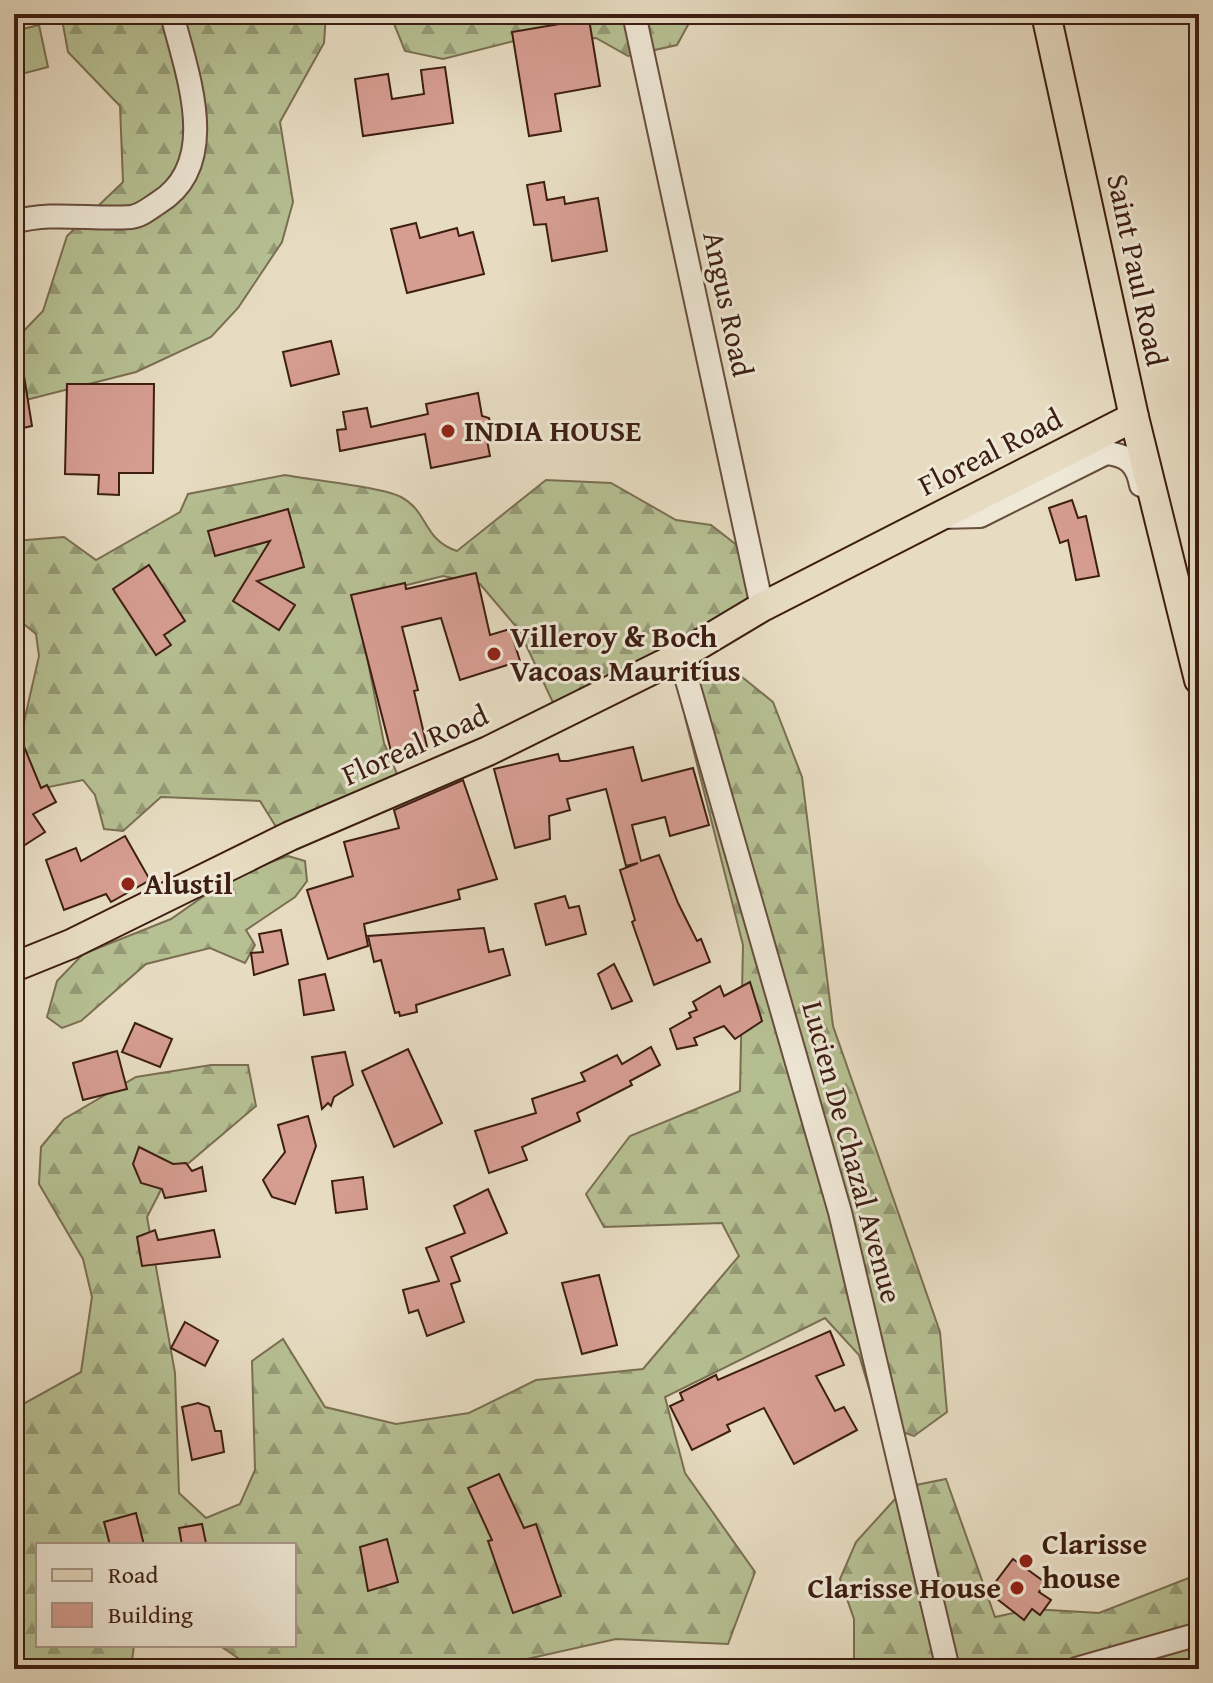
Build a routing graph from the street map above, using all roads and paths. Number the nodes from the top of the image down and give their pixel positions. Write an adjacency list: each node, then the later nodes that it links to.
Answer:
1 (172, 14): 4 (street)
2 (634, 14): 8 (street, Angus Road)
3 (1046, 14): 5 (main road, Saint Paul Road)
4 (14, 222)
5 (1134, 417): 6 (main road, Floreal Road); 7 (main road, Saint Paul Road)
6 (939, 517): 7 (street); 8 (main road, Floreal Road)
7 (1175, 583): 10 (main road, Saint Paul Road)
8 (762, 607): 9 (main road, Floreal Road)
9 (680, 656): 11 (main road, Floreal Road); 13 (street, Lucien De Chazal Avenue)
10 (1199, 680)
11 (14, 967)
12 (1199, 1634): 14 (street)
13 (948, 1669)
14 (1076, 1669)

